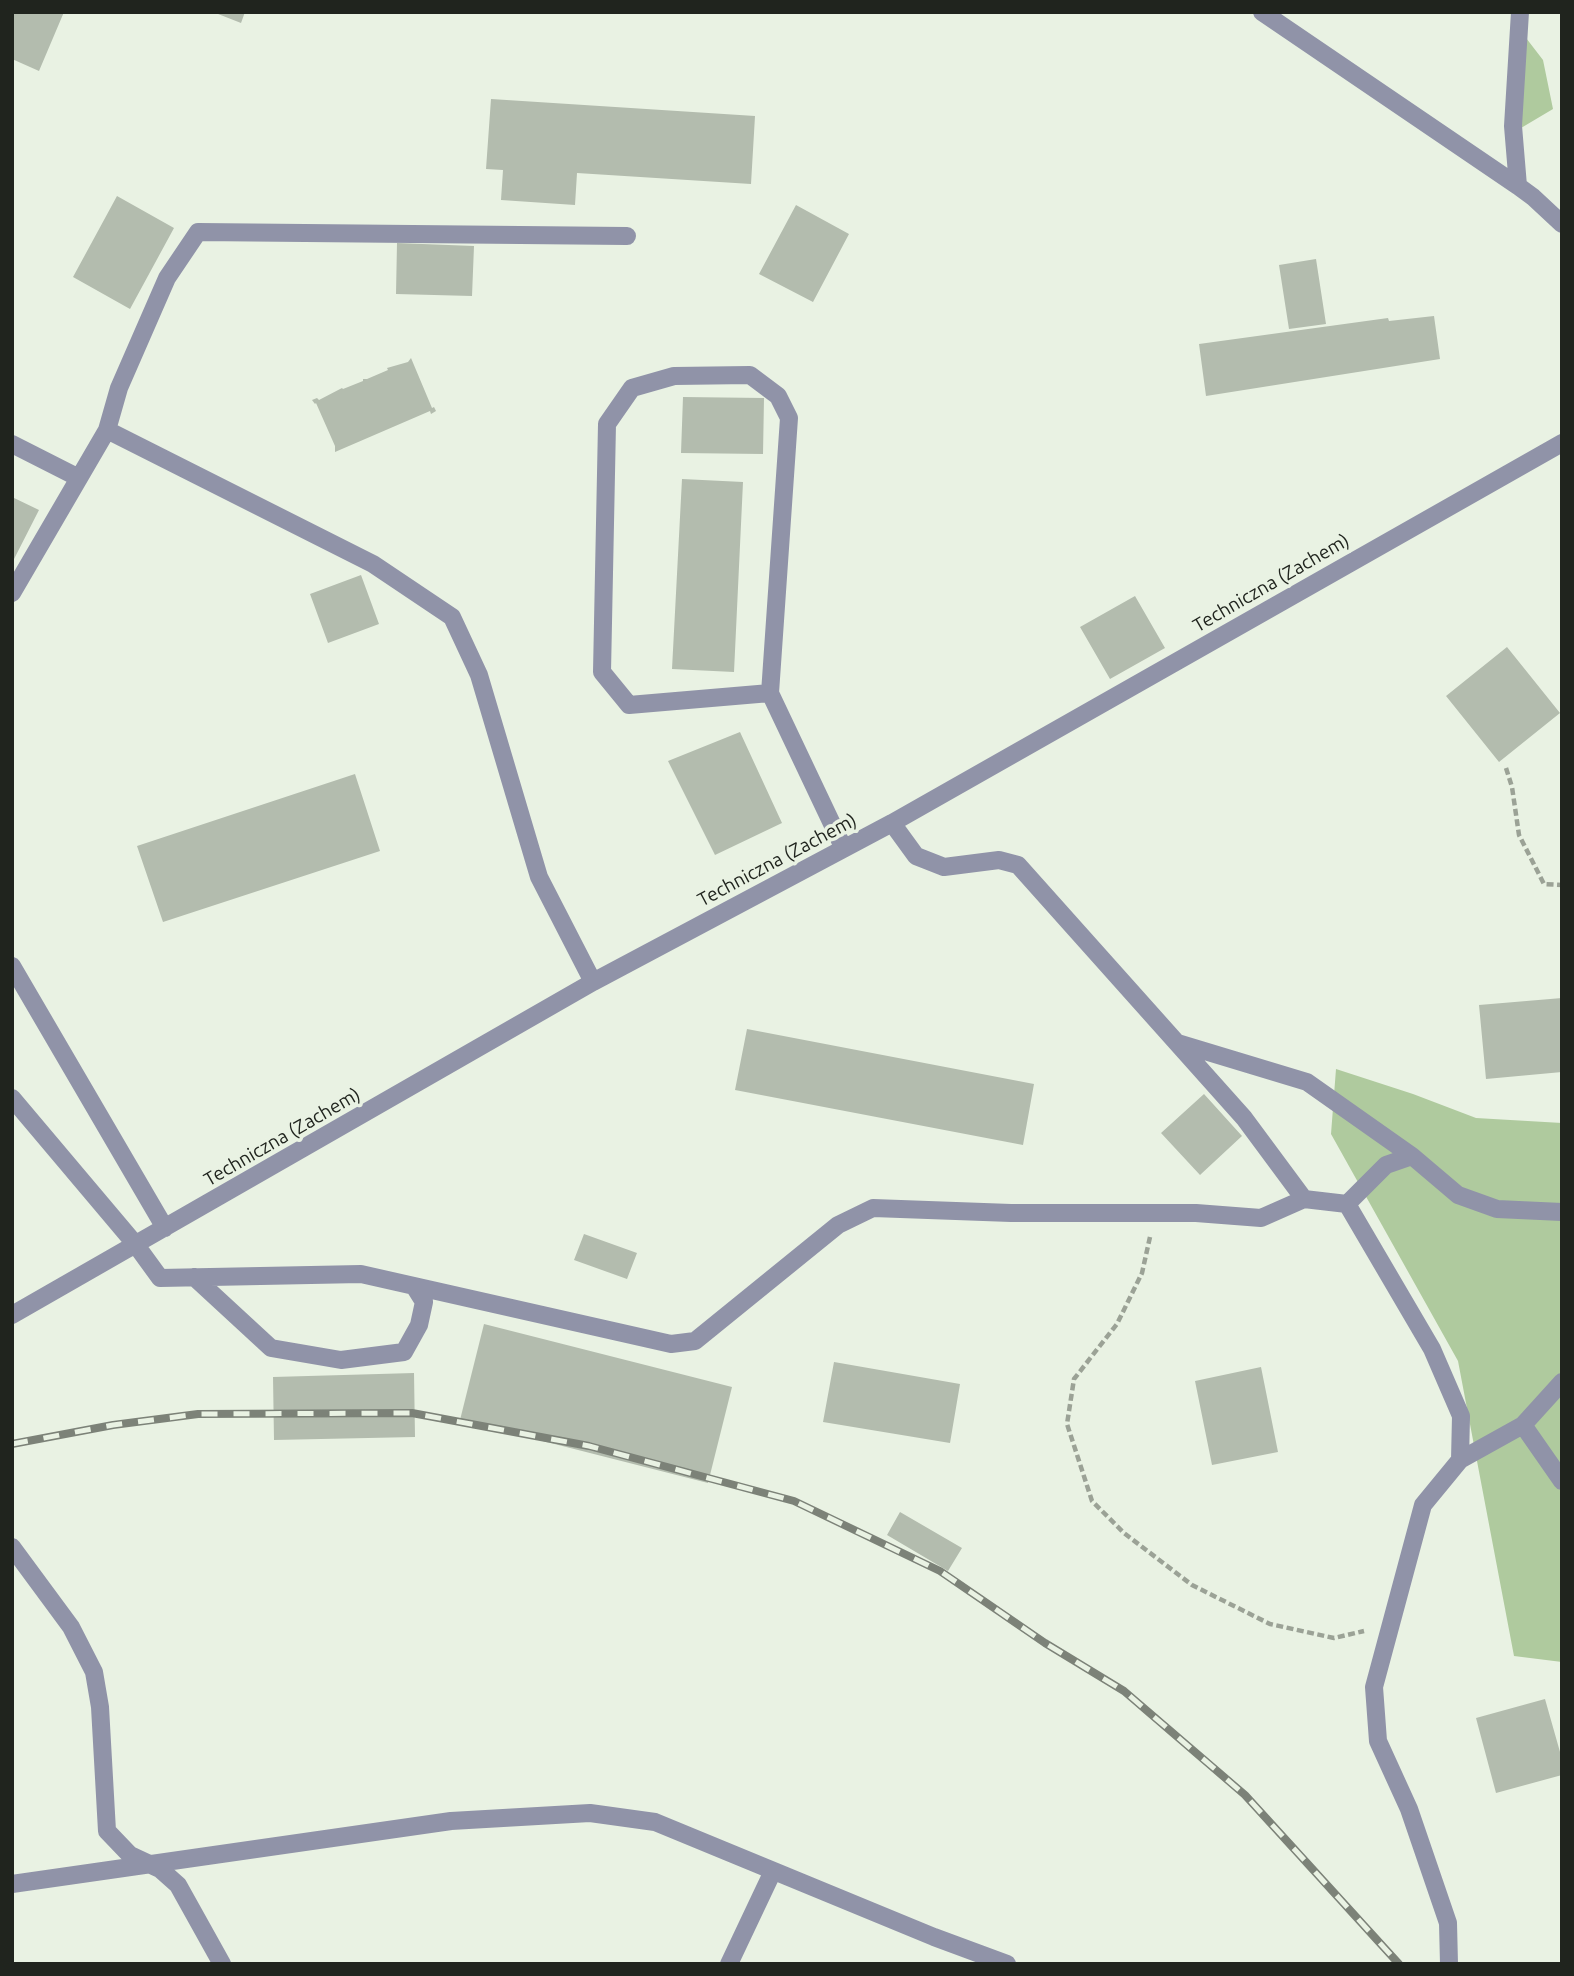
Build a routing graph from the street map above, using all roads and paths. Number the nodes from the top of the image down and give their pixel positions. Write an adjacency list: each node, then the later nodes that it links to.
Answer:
1 (1262, 12): 3 (lane)
2 (1520, 12): 3 (lane)
3 (1518, 186): 4 (lane)
4 (1562, 224)
5 (627, 236): 6 (lane)
6 (107, 430): 9 (lane); 17 (lane)
7 (1562, 443): 13 (lane, Techniczna (Zachem))
8 (12, 444): 9 (lane)
9 (79, 478): 10 (lane)
10 (12, 593)
11 (771, 693): 11 (lane); 14 (lane)
12 (1506, 768): 15 (path)
13 (892, 823): 14 (lane, Techniczna (Zachem)); 18 (lane)
14 (843, 847): 17 (lane, Techniczna (Zachem))
15 (1562, 886)
16 (12, 966): 25 (lane)
17 (593, 982): 25 (lane, Techniczna (Zachem))
18 (1177, 1042): 20 (lane); 21 (lane)
19 (12, 1098): 26 (lane)
20 (1412, 1156): 22 (lane); 23 (lane)
21 (1304, 1199): 22 (lane); 24 (lane)
22 (1347, 1204): 32 (lane)
23 (1562, 1212)
24 (1156, 1213): 28 (lane); 35 (path)
25 (165, 1228): 26 (lane, Techniczna (Zachem))
26 (136, 1245): 27 (lane); 29 (lane, Techniczna (Zachem))
27 (194, 1277): 28 (lane); 28 (lane)
28 (414, 1286)
29 (12, 1315)
30 (1562, 1382): 31 (lane)
31 (1523, 1425): 32 (lane); 33 (lane)
32 (1460, 1460): 35 (lane)
33 (1562, 1481)
34 (12, 1547): 36 (lane)
35 (1392, 1624): 42 (lane)
36 (150, 1864): 37 (lane); 38 (lane); 39 (lane)
37 (773, 1871): 40 (lane); 41 (lane)
38 (12, 1884)
39 (222, 1964)
40 (729, 1964)
41 (1007, 1964)
42 (1450, 1964)

